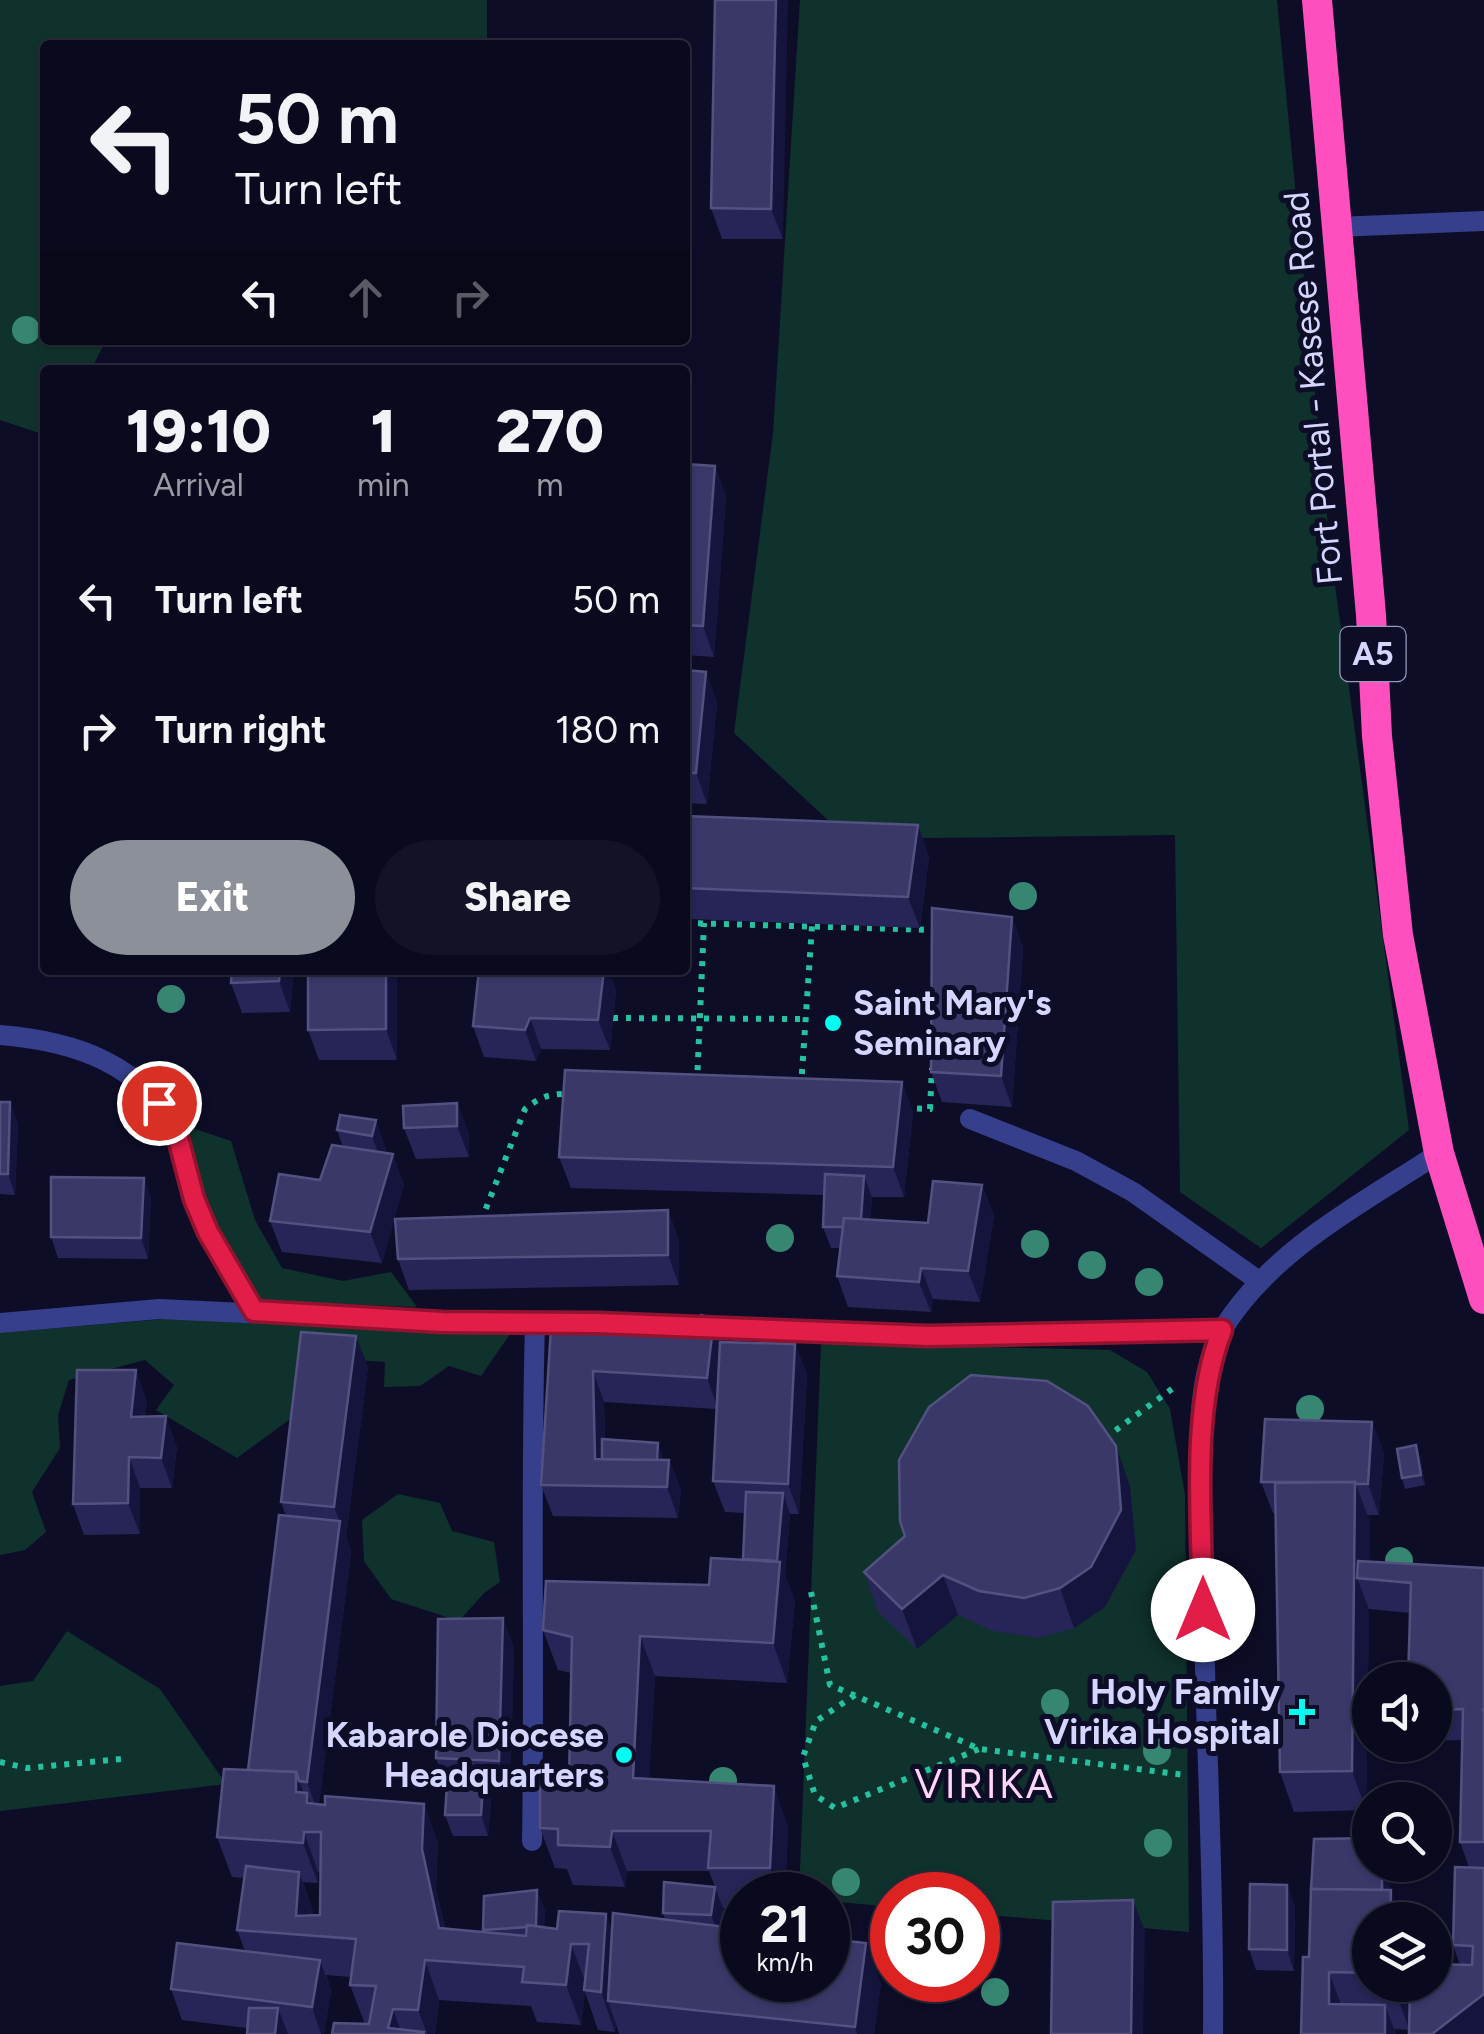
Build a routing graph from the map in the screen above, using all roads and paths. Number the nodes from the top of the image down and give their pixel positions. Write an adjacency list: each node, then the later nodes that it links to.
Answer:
1 (1318, 0): 3 (highway, Fort Portal - Kasese Road / A5)
2 (1484, 221): 3 (street)
3 (1336, 227): 17 (highway, Fort Portal - Kasese Road / A5)
4 (690, 923): 5 (path)
5 (704, 923): 6 (path); 13 (path)
6 (812, 926): 7 (path); 9 (path)
7 (937, 947)
8 (613, 1018): 9 (path)
9 (806, 1019): 14 (path)
10 (0, 1035): 21 (street)
11 (932, 1055): 15 (path)
12 (588, 1095): 18 (path)
13 (696, 1099)
14 (800, 1103)
15 (893, 1107)
16 (970, 1118): 19 (street)
17 (1439, 1153): 19 (street); 20 (highway, Fort Portal - Kasese Road / A5)
18 (476, 1234)
19 (1259, 1281): 24 (street)
20 (1484, 1299)
21 (254, 1311): 22 (street); 23 (street)
22 (0, 1322)
23 (535, 1324): 24 (street); 33 (street)
24 (1222, 1330): 25 (street)
25 (1209, 1362): 26 (path); 32 (street)
26 (1097, 1443)
27 (811, 1592): 28 (path)
28 (855, 1696): 29 (path); 29 (path)
29 (980, 1749): 32 (path)
30 (121, 1759): 31 (path)
31 (0, 1762)
32 (1206, 1777): 34 (street)
33 (532, 1841)
34 (1212, 2034)

